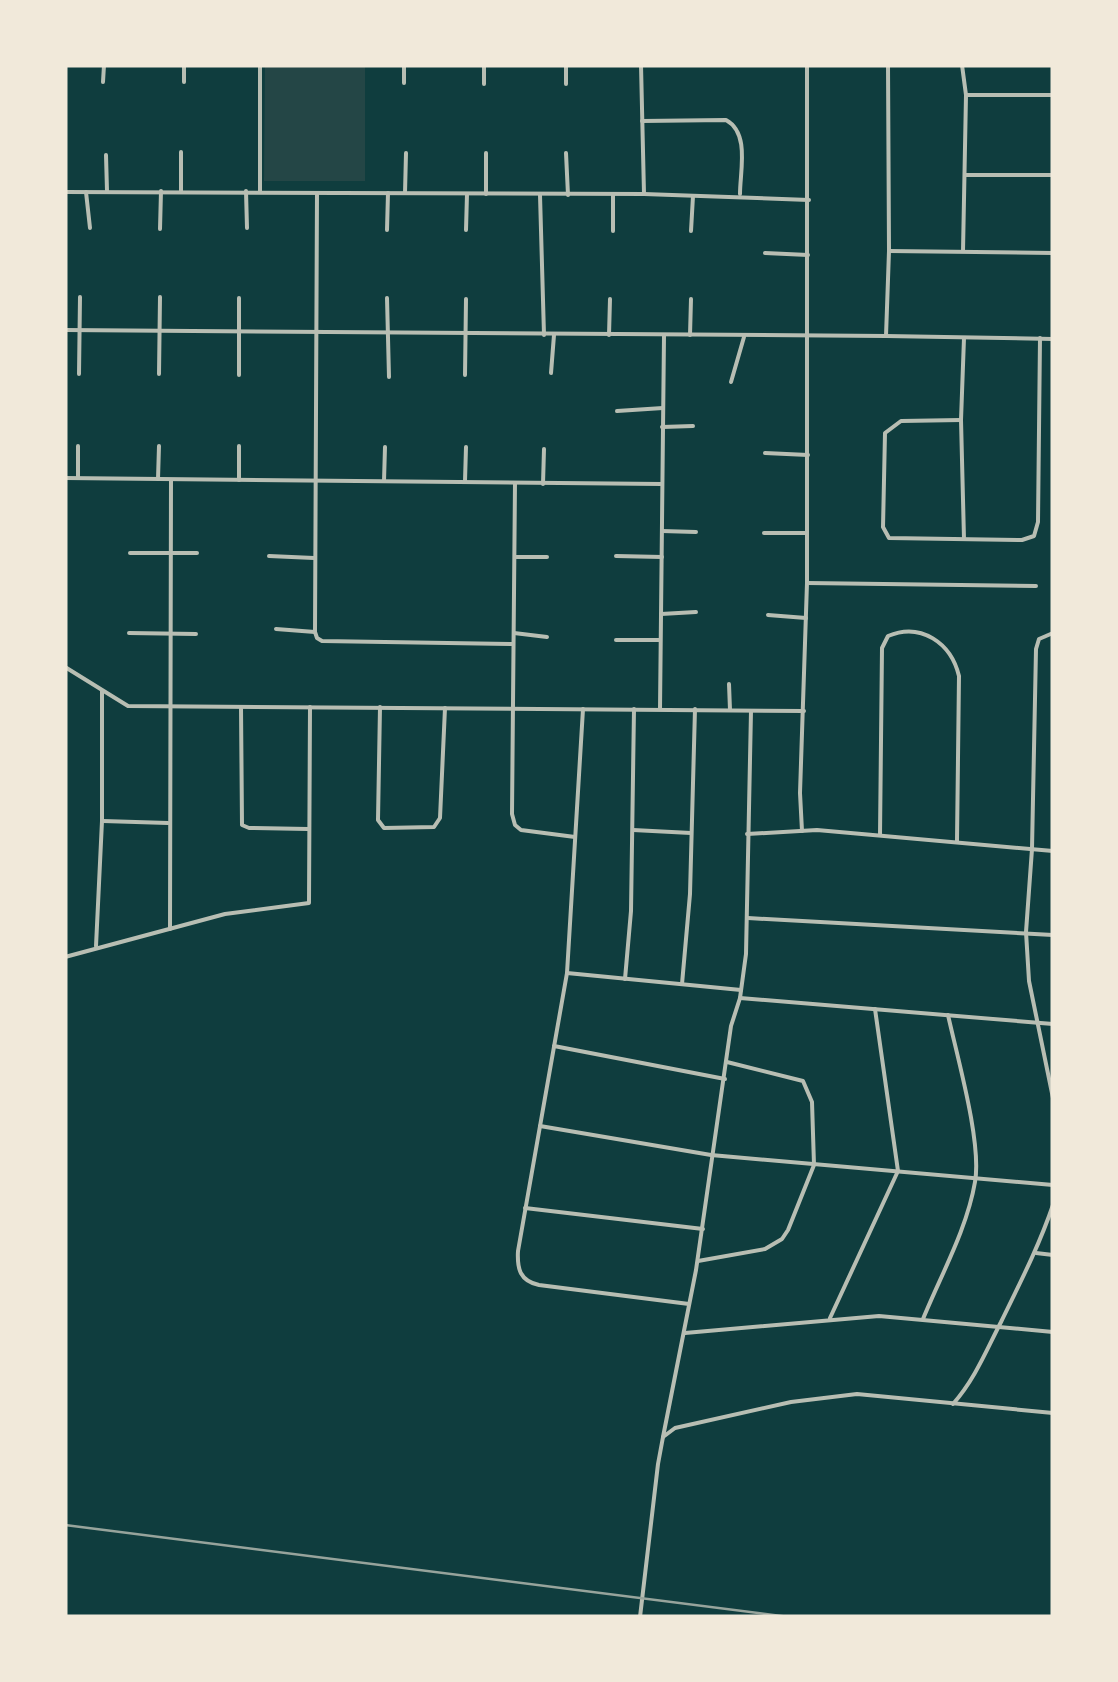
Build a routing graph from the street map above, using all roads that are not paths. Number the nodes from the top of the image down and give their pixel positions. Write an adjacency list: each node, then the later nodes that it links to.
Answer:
1 (104, 65): 11 (street)
2 (184, 65): 12 (street)
3 (260, 65): 30 (street)
4 (404, 65): 13 (street)
5 (484, 65): 14 (street)
6 (566, 65): 15 (street)
7 (641, 65): 18 (street)
8 (807, 65): 44 (street)
9 (888, 65): 52 (street)
10 (962, 65): 16 (street)
11 (103, 82)
12 (184, 82)
13 (404, 83)
14 (484, 84)
15 (566, 84)
16 (966, 95): 17 (street); 24 (street)
17 (1053, 95)
18 (642, 121): 39 (street); 43 (street)
19 (181, 152): 28 (street)
20 (406, 153): 35 (street)
21 (486, 153): 37 (street)
22 (566, 153): 38 (street)
23 (106, 155): 26 (street)
24 (965, 175): 25 (street); 53 (street)
25 (1053, 175)
26 (106, 191): 27 (street); 32 (street)
27 (160, 191): 28 (street); 47 (street)
28 (180, 191): 29 (street)
29 (246, 191): 30 (street); 46 (street)
30 (260, 191): 33 (street)
31 (65, 192): 32 (street)
32 (86, 192): 45 (street)
33 (317, 193): 34 (street); 68 (street)
34 (388, 193): 35 (street); 48 (street)
35 (406, 194): 36 (street)
36 (466, 194): 37 (street); 49 (street)
37 (486, 194): 40 (street)
38 (568, 194): 40 (street); 41 (street)
39 (644, 194): 41 (street); 42 (street)
40 (540, 195): 71 (street)
41 (613, 195): 50 (street)
42 (693, 196): 43 (street); 51 (street)
43 (740, 196): 44 (street)
44 (809, 200): 56 (street)
45 (90, 228)
46 (247, 228)
47 (160, 229)
48 (387, 230)
49 (466, 230)
50 (613, 231)
51 (691, 231)
52 (889, 251): 53 (street); 78 (street)
53 (963, 251): 55 (street)
54 (765, 253): 56 (street)
55 (1053, 253)
56 (808, 254): 77 (street)
57 (80, 297): 65 (street)
58 (160, 298): 66 (street)
59 (239, 298): 67 (street)
60 (386, 298): 69 (street)
61 (466, 299): 70 (street)
62 (610, 299): 73 (street)
63 (691, 300): 74 (street)
64 (65, 330): 65 (street)
65 (79, 330): 66 (street); 83 (street)
66 (160, 330): 67 (street); 84 (street)
67 (239, 330): 68 (street); 85 (street)
68 (318, 332): 69 (street); 109 (street)
69 (387, 333): 70 (street); 86 (street)
70 (466, 334): 71 (street); 87 (street)
71 (544, 334): 72 (street)
72 (554, 334): 73 (street); 82 (street)
73 (609, 334): 75 (street)
74 (690, 335): 75 (street); 76 (street)
75 (664, 336): 89 (street)
76 (744, 336): 77 (street); 88 (street)
77 (808, 336): 78 (street); 101 (street)
78 (886, 336): 79 (street)
79 (964, 338): 80 (street); 91 (street)
80 (1040, 338): 81 (street); 117 (street)
81 (1053, 338)
82 (551, 373)
83 (79, 374)
84 (160, 374)
85 (238, 374)
86 (389, 376)
87 (465, 376)
88 (731, 382)
89 (663, 408): 90 (street); 93 (street)
90 (617, 411)
91 (961, 420): 117 (street); 117 (street)
92 (693, 426): 93 (street)
93 (662, 427): 111 (street)
94 (78, 446): 103 (street)
95 (159, 446): 104 (street)
96 (239, 446): 106 (street)
97 (385, 447): 107 (street)
98 (466, 447): 108 (street)
99 (544, 449): 112 (street)
100 (765, 453): 101 (street)
101 (808, 455): 116 (street)
102 (65, 478): 103 (street)
103 (78, 478): 104 (street)
104 (158, 480): 105 (street)
105 (171, 480): 106 (street); 120 (street)
106 (239, 480): 109 (street)
107 (384, 481): 108 (street); 109 (street)
108 (466, 481): 110 (street)
109 (317, 482): 126 (street)
110 (515, 483): 112 (street); 123 (street)
111 (662, 484): 112 (street); 113 (street)
112 (543, 485)
113 (662, 531): 114 (street); 125 (street)
114 (696, 532)
115 (764, 532): 116 (street)
116 (808, 533): 127 (street)
117 (964, 539)
118 (130, 553): 120 (street)
119 (197, 553): 120 (street)
120 (168, 554): 138 (street)
121 (269, 556): 126 (street)
122 (616, 556): 125 (street)
123 (515, 557): 124 (street); 135 (street)
124 (547, 557)
125 (662, 557): 130 (street)
126 (314, 558): 134 (street)
127 (807, 583): 128 (street); 132 (street)
128 (1036, 586)
129 (696, 612): 130 (street)
130 (661, 614): 142 (street)
131 (768, 614): 132 (street)
132 (806, 618): 159 (street)
133 (276, 629): 134 (street)
134 (315, 632): 143 (street)
135 (514, 633): 140 (street); 143 (street)
136 (1053, 633): 170 (street)
137 (129, 634): 138 (street)
138 (168, 634): 139 (street); 147 (street)
139 (196, 634)
140 (547, 636)
141 (616, 640): 142 (street)
142 (660, 640): 154 (street)
143 (513, 644): 152 (street)
144 (65, 667): 146 (street)
145 (729, 684): 157 (street)
146 (102, 691): 147 (street); 160 (street)
147 (169, 707): 148 (street); 161 (street)
148 (241, 707): 149 (street); 162 (street)
149 (310, 707): 150 (street); 162 (street)
150 (380, 708): 151 (street); 151 (street)
151 (445, 708): 152 (street)
152 (513, 708): 153 (street); 168 (street)
153 (583, 709): 156 (street); 168 (street)
154 (660, 709): 155 (street); 156 (street)
155 (695, 709): 157 (street); 165 (street)
156 (634, 710): 163 (street)
157 (730, 710): 158 (street)
158 (751, 711): 159 (street); 166 (street)
159 (804, 711): 164 (street)
160 (102, 821): 161 (street); 176 (street)
161 (168, 823): 173 (street)
162 (308, 828): 173 (street)
163 (632, 830): 165 (street); 179 (street)
164 (802, 831): 166 (street); 167 (street)
165 (690, 833): 180 (street)
166 (747, 834): 172 (street)
167 (880, 835): 169 (street); 169 (street)
168 (576, 837): 178 (street)
169 (957, 841): 170 (street)
170 (1032, 849): 171 (street); 174 (street)
171 (1053, 851)
172 (748, 918): 174 (street); 181 (street)
173 (170, 929): 176 (street)
174 (1026, 932): 175 (street); 185 (street)
175 (1053, 935)
176 (96, 948): 177 (street)
177 (65, 958)
178 (567, 973): 179 (street); 187 (street)
179 (625, 979): 180 (street)
180 (682, 984): 181 (street)
181 (740, 990): 182 (street)
182 (740, 998): 183 (street); 188 (street)
183 (875, 1009): 184 (street); 194 (street)
184 (948, 1015): 185 (street); 195 (street)
185 (1040, 1023): 186 (street); 190 (street)
186 (1053, 1024)
187 (554, 1046): 189 (street); 191 (street)
188 (727, 1062): 189 (street); 193 (street)
189 (725, 1079): 192 (street)
190 (1053, 1098)
191 (540, 1126): 192 (street); 198 (street)
192 (711, 1155): 193 (street); 199 (street)
193 (814, 1165): 194 (street); 202 (street)
194 (898, 1172): 195 (street); 204 (street)
195 (976, 1178): 196 (street); 205 (street)
196 (1053, 1184)
197 (1053, 1205): 200 (street)
198 (526, 1208): 199 (street); 203 (street)
199 (703, 1230): 202 (street)
200 (1036, 1253): 201 (street); 206 (street)
201 (1053, 1256)
202 (698, 1261): 203 (street)
203 (690, 1304): 208 (street)
204 (830, 1319): 205 (street); 208 (street)
205 (923, 1319): 206 (street)
206 (998, 1327): 207 (street); 209 (street)
207 (1053, 1332)
208 (686, 1333): 211 (street)
209 (953, 1404): 210 (street); 211 (street)
210 (1053, 1412)
211 (663, 1438): 212 (street)
212 (640, 1617)

